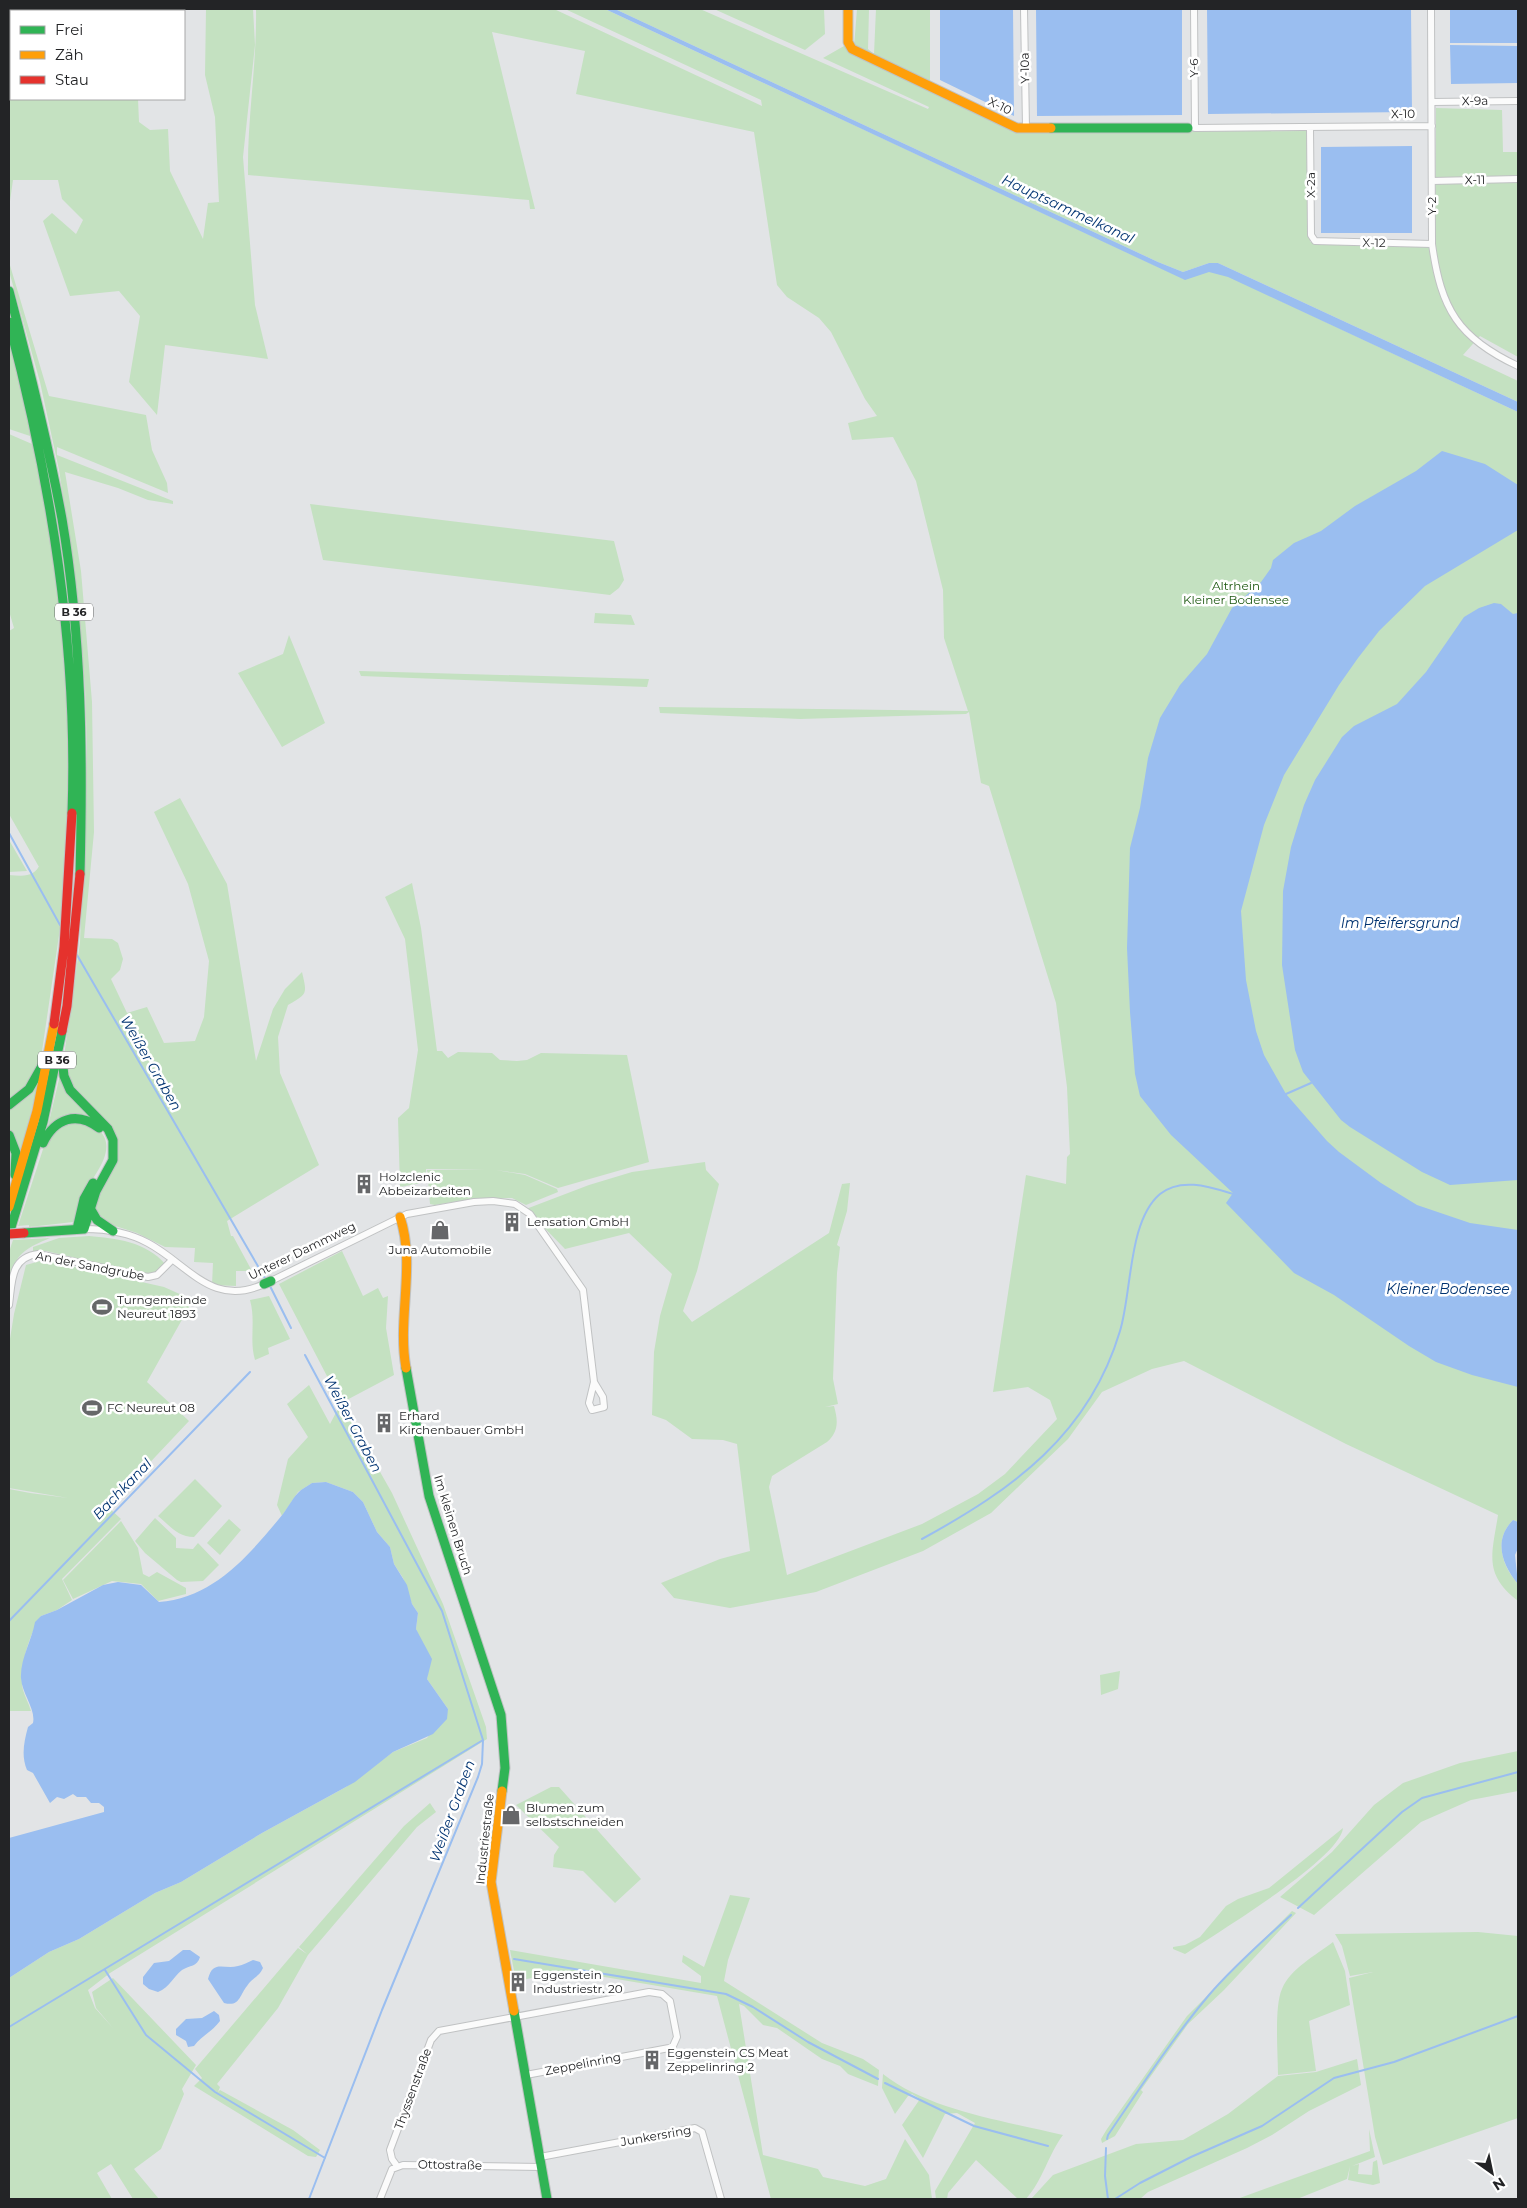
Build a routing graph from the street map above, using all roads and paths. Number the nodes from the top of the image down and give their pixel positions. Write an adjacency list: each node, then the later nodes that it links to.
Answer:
1 (848, 9): 8 (main road, X-10)
2 (1024, 9): 8 (street, Y-10a)
3 (1194, 9): 9 (street, Y-6)
4 (1431, 9): 6 (street, Y-2)
5 (1518, 101): 6 (street, X-9a)
6 (1432, 102): 7 (street, Y-2)
7 (1432, 126): 10 (street, X-10); 12 (street, Y-2)
8 (1026, 128): 9 (main road, X-10)
9 (1191, 128): 10 (street, X-10)
10 (1310, 128): 13 (street, X-2a)
11 (1518, 180): 12 (street, X-11)
12 (1432, 181): 14 (street, Y-2)
13 (1316, 241): 14 (street, X-12)
14 (1432, 244): 17 (street, Y-2)
15 (9, 291): 18 (main road, B 36)
16 (9, 322): 18 (main road, B 36)
17 (1518, 366)
18 (70, 938): 19 (main road, B 36); 20 (main road, B 36)
19 (53, 1029): 21 (main road); 25 (main road, B 36)
20 (60, 1041): 23 (main road, B 36); 26 (main road, B 36)
21 (9, 1106)
22 (9, 1135): 24 (main road)
23 (32, 1167): 28 (main road); 30 (main road, B 36)
24 (9, 1196)
25 (9, 1207)
26 (90, 1208): 28 (main road, B 36); 29 (main road)
27 (400, 1217): 31 (street, Unterer Dammweg); 33 (street, Unterer Dammweg); 34 (main road, Im kleinen Bruch)
28 (80, 1229): 29 (street, Unterer Dammweg); 30 (main road, Unterer Dammweg, bridge)
29 (113, 1231): 31 (street, Unterer Dammweg)
30 (9, 1234)
31 (172, 1260): 32 (street, An der Sandgrube)
32 (9, 1305)
33 (594, 1382)
34 (464, 1603): 35 (main road, Industriestraße)
35 (516, 2017): 36 (main road, Industriestraße); 36 (street, Zeppelinring); 38 (street, Thyssenstraße)
36 (526, 2075): 37 (main road, Industriestraße)
37 (540, 2157): 39 (main road, Industriestraße); 42 (street, Junkersring)
38 (397, 2166): 39 (street, Ottostraße); 40 (street)
39 (541, 2167): 41 (main road, Industriestraße)
40 (380, 2199)
41 (547, 2199)
42 (721, 2199)

